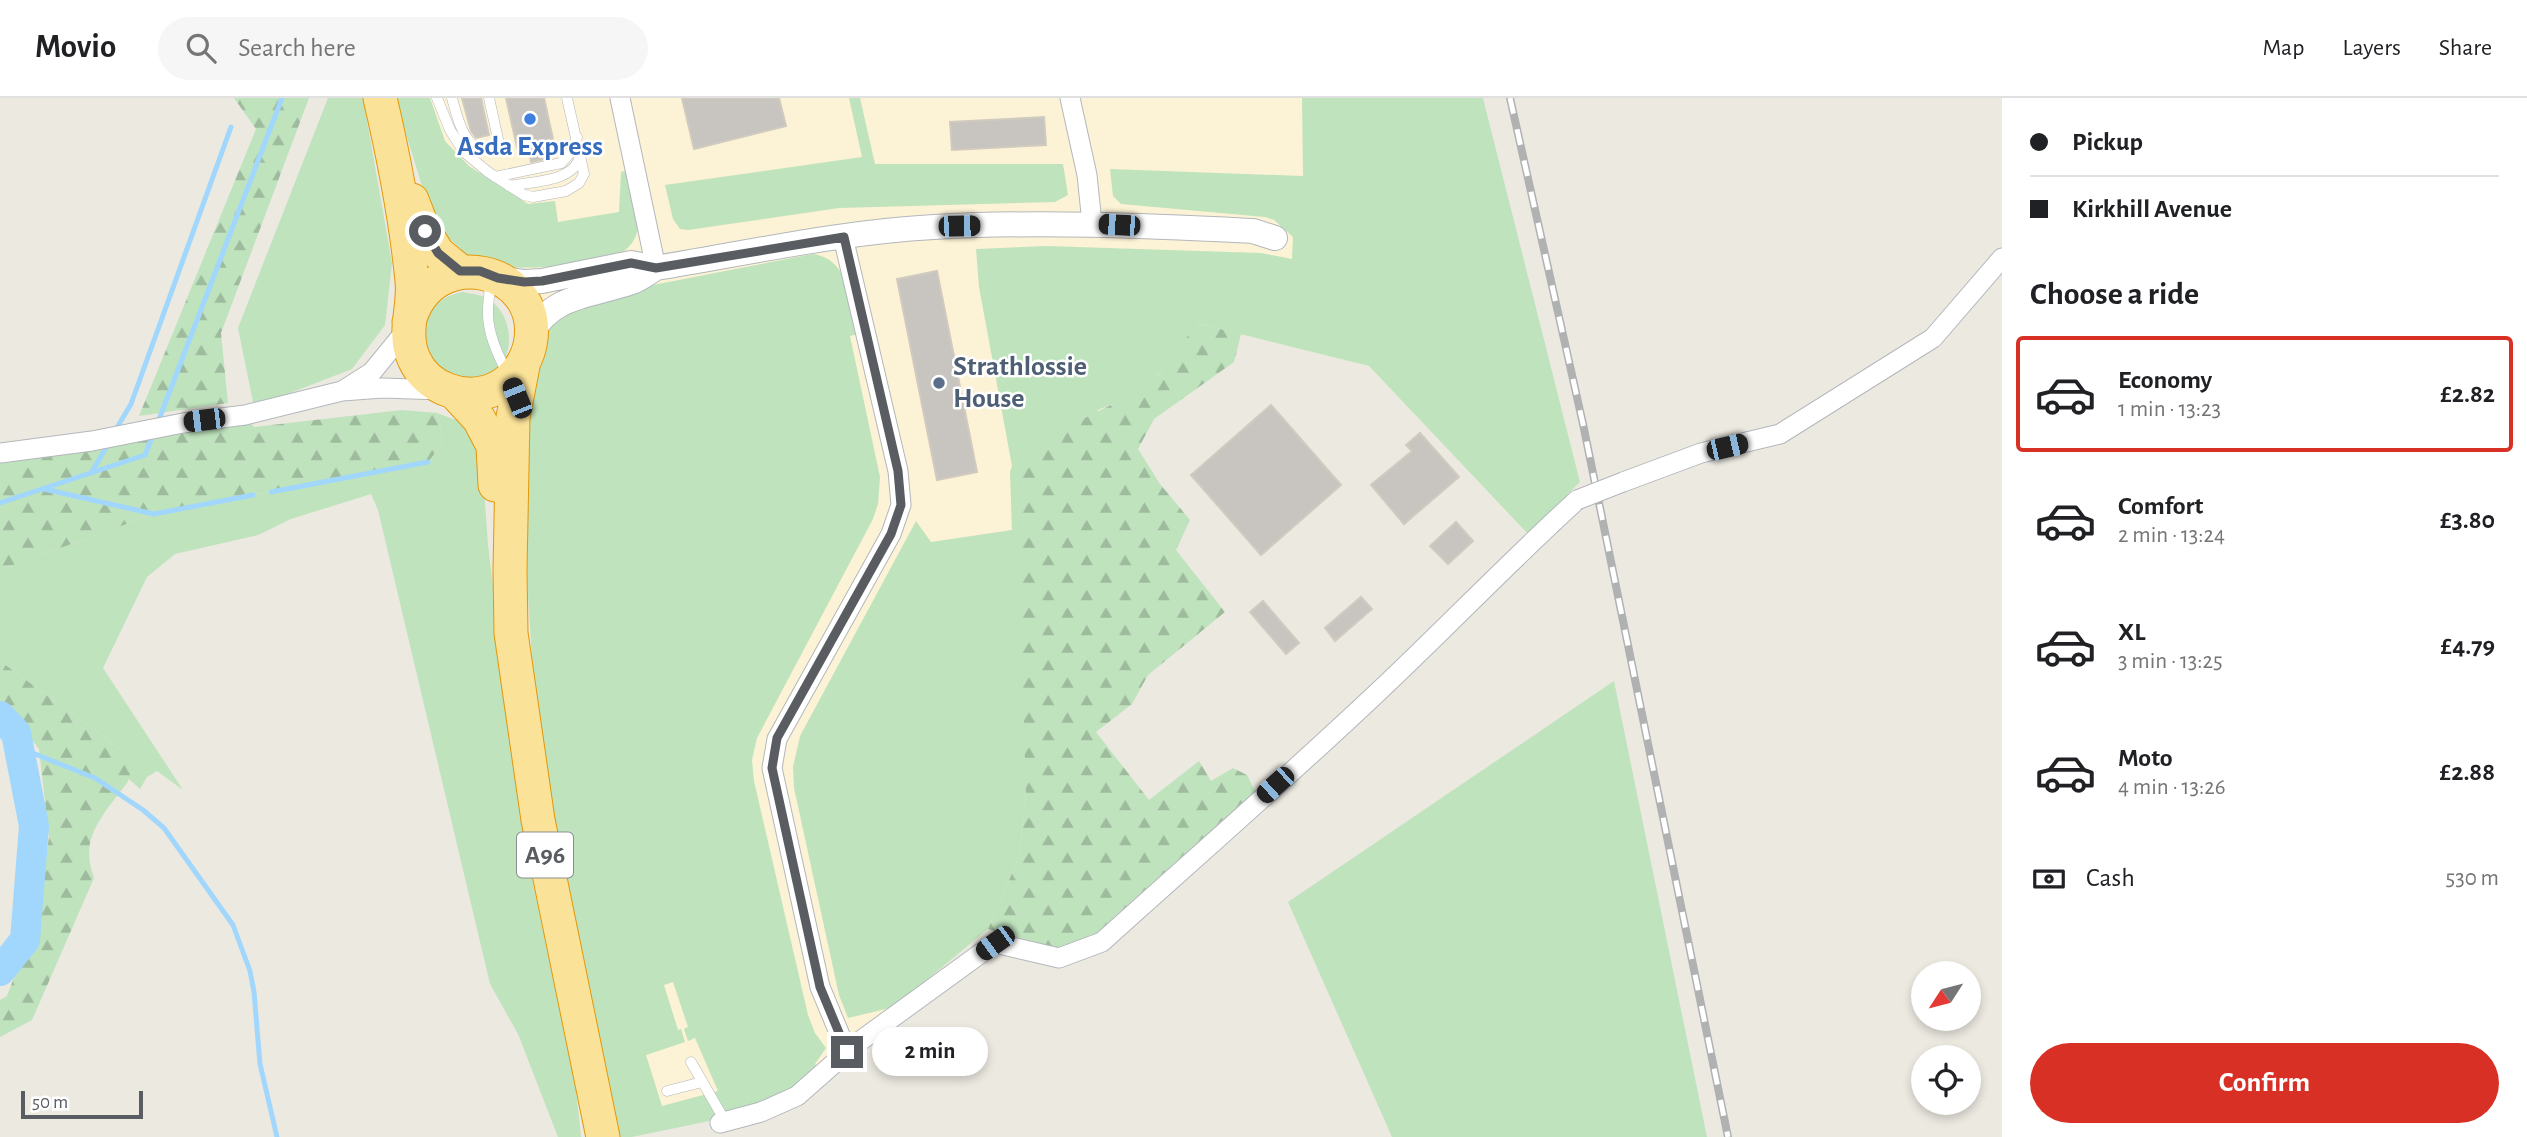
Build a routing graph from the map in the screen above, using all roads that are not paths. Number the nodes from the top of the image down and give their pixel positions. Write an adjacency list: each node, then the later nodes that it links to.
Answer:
1 (380, 98): 9 (highway, A96)
2 (437, 98): 11 (lane)
3 (452, 98): 4 (lane)
4 (489, 98)
5 (567, 98): 8 (lane)
6 (620, 98): 17 (street)
7 (1070, 98): 13 (street)
8 (577, 136): 10 (lane); 11 (lane)
9 (393, 152): 18 (highway, A96); 19 (highway, A96)
10 (581, 152): 12 (lane); 12 (lane)
11 (495, 177): 12 (lane)
12 (509, 186)
13 (1092, 223): 14 (street); 15 (street)
14 (844, 237): 17 (street); 25 (street)
15 (1275, 238)
16 (2002, 258): 25 (street, bridge)
17 (656, 268): 18 (street); 20 (street)
18 (482, 274): 19 (highway); 20 (lane); 20 (highway, A96)
19 (408, 325): 21 (street); 22 (highway, A96)
20 (521, 368): 22 (highway); 24 (highway, A96)
21 (342, 391): 22 (street); 23 (street)
22 (452, 392): 24 (highway, A96)
23 (0, 453)
24 (510, 570): 30 (highway, A96)
25 (847, 1052): 29 (street)
26 (691, 1062): 27 (lane)
27 (702, 1082): 28 (lane); 29 (lane)
28 (667, 1091)
29 (723, 1122)
30 (603, 1137)

